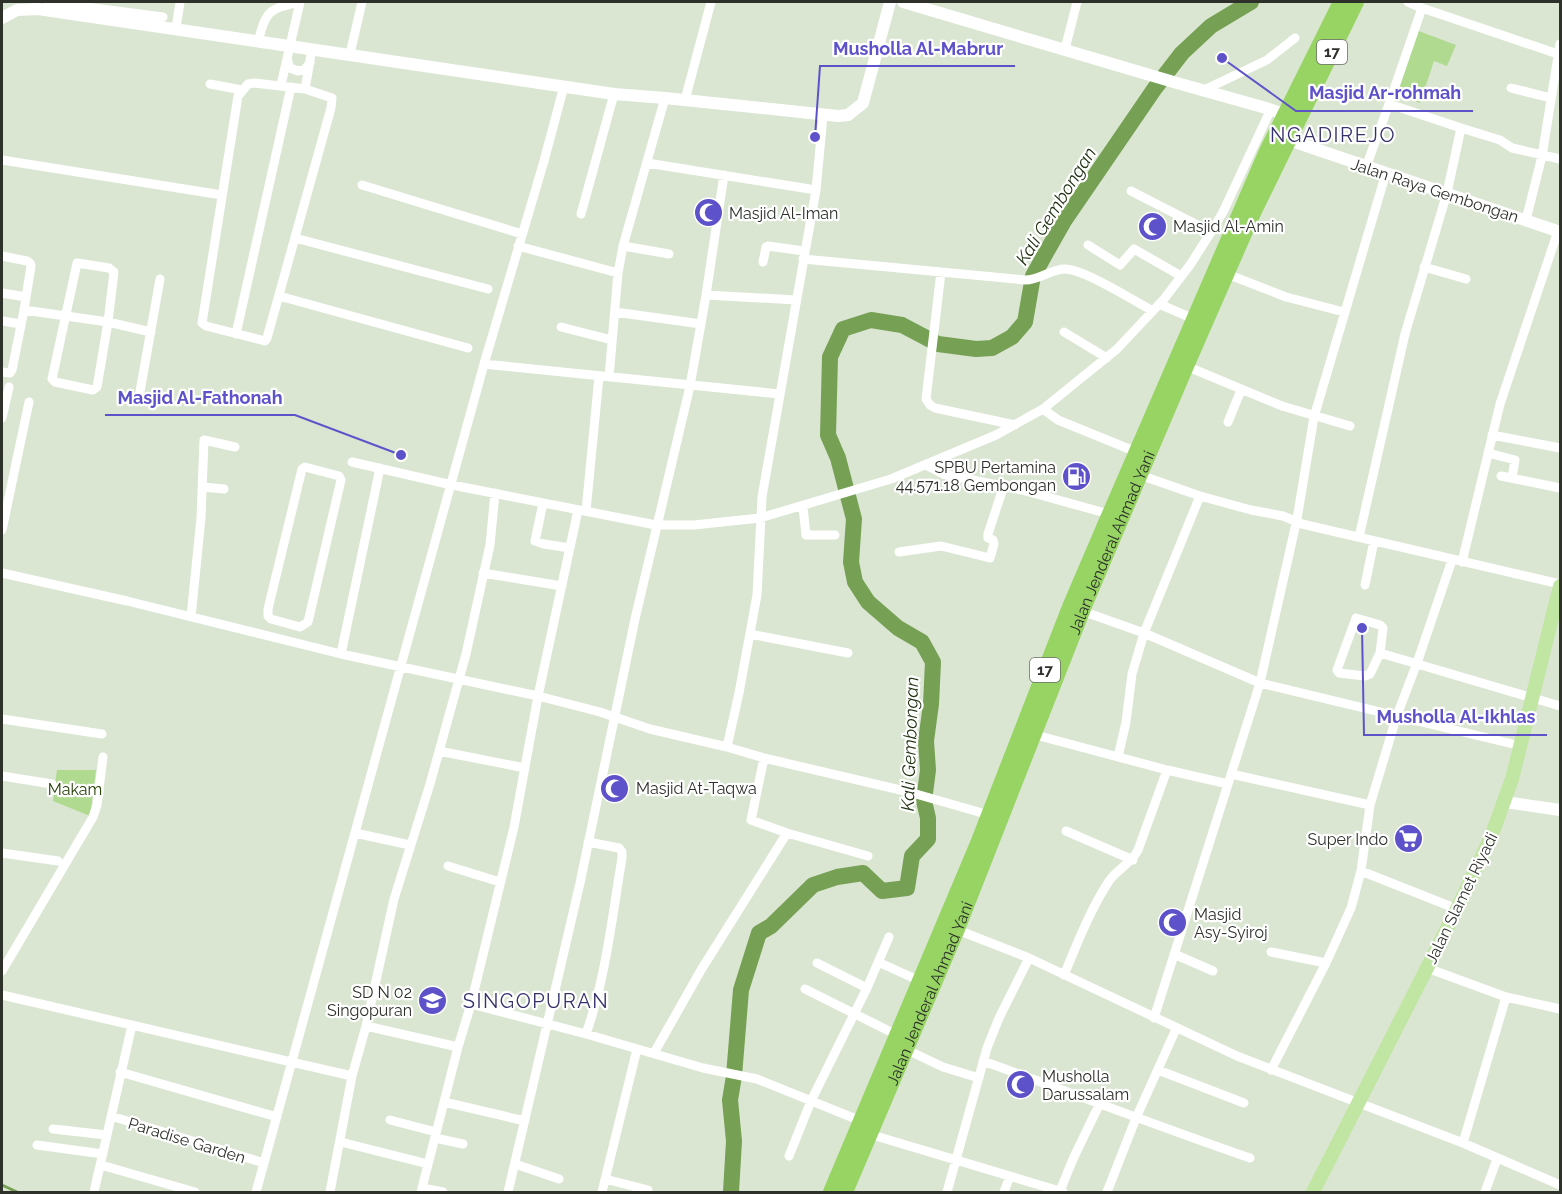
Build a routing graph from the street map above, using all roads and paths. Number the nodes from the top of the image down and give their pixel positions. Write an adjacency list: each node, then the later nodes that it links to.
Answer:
1 (48, 2): 12 (street)
2 (180, 2): 17 (street)
3 (300, 2): 19 (street); 23 (street)
4 (362, 2): 24 (street)
5 (711, 2): 38 (street)
6 (890, 2): 41 (street)
7 (903, 2): 22 (street)
8 (1077, 2): 22 (street)
9 (1341, 2): 40 (highway, Jalan Jenderal Ahmad Yani / 17)
10 (1356, 2): 40 (highway, Jalan Jenderal Ahmad Yani / 17)
11 (1408, 2): 13 (street)
12 (68, 3): 14 (street)
13 (1422, 8): 25 (street); 39 (street)
14 (110, 10): 15 (street); 16 (street); 17 (street)
15 (164, 17)
16 (2, 18)
17 (176, 28): 19 (street)
18 (1295, 38): 34 (street)
19 (258, 42): 23 (street)
20 (1560, 44): 25 (street)
21 (312, 49): 23 (street); 24 (street); 26 (street)
22 (1065, 49): 34 (street)
23 (289, 51): 26 (street); 29 (street)
24 (350, 54): 30 (street)
25 (1558, 54): 27 (street)
26 (310, 63): 32 (street)
27 (1557, 78): 37 (street)
28 (210, 84): 33 (street)
29 (286, 86): 32 (street); 33 (street); 95 (street)
30 (564, 86): 35 (street); 60 (street)
31 (1511, 88): 37 (street)
32 (305, 89): 61 (street)
33 (242, 90): 55 (street)
34 (1204, 90): 40 (street)
35 (614, 94): 36 (street); 56 (street)
36 (665, 98): 38 (street); 47 (street)
37 (1551, 98): 44 (street)
38 (685, 100): 41 (street)
39 (1389, 104): 42 (street); 48 (street)
40 (1285, 115): 43 (highway, Jalan Jenderal Ahmad Yani / 17); 59 (street)
41 (823, 116): 52 (street)
42 (1461, 128): 44 (street); 54 (street)
43 (1282, 137): 48 (street, Jalan Raya Gembongan); 72 (highway, Jalan Jenderal Ahmad Yani / 17); 87 (highway, Jalan Jenderal Ahmad Yani / 17)
44 (1542, 156): 45 (street); 57 (street)
45 (1560, 159)
46 (2, 160): 55 (street)
47 (647, 163): 50 (street); 64 (street)
48 (1366, 167): 49 (street, Jalan Raya Gembongan)
49 (1386, 173): 54 (street, Jalan Raya Gembongan); 85 (street)
50 (724, 175): 52 (street); 78 (street)
51 (362, 185): 60 (street)
52 (816, 190): 66 (street)
53 (1131, 191): 59 (street)
54 (1446, 194): 57 (street, Jalan Raya Gembongan); 69 (street)
55 (222, 195): 95 (street)
56 (581, 214)
57 (1526, 220): 58 (street, Jalan Raya Gembongan)
58 (1559, 231): 115 (street)
59 (1211, 232): 73 (street)
60 (522, 234): 63 (street)
61 (295, 238): 76 (street); 79 (street)
62 (1088, 245): 73 (street)
63 (518, 246): 71 (street); 99 (street)
64 (622, 246): 65 (street); 71 (street)
65 (669, 254)
66 (804, 255): 68 (street); 70 (street); 81 (street)
67 (2, 256): 80 (street)
68 (763, 262)
69 (1424, 267): 75 (street); 142 (street)
70 (941, 272): 82 (street); 113 (street)
71 (618, 273): 84 (street)
72 (1227, 274): 85 (street); 100 (highway, Jalan Jenderal Ahmad Yani / 17)
73 (1181, 276): 82 (street)
74 (160, 279): 93 (street)
75 (1466, 279)
76 (488, 289)
77 (2, 293): 80 (street)
78 (706, 295): 81 (street); 91 (street)
79 (279, 296): 95 (street); 97 (street)
80 (26, 297): 83 (street)
81 (796, 300): 106 (street)
82 (1156, 308): 87 (street); 98 (street)
83 (24, 310): 86 (street); 90 (street)
84 (615, 312): 91 (street); 96 (street)
85 (1344, 312): 110 (street)
86 (64, 316): 89 (street); 89 (street); 89 (street)
87 (1194, 319): 119 (highway, Jalan Jenderal Ahmad Yani / 17)
88 (2, 321): 90 (street)
89 (108, 322): 93 (street)
90 (21, 324): 101 (street)
91 (701, 324): 103 (street)
92 (561, 327): 96 (street)
93 (151, 332): 107 (street)
94 (1064, 332): 98 (street)
95 (236, 334)
96 (612, 340): 102 (street)
97 (468, 348)
98 (1107, 358): 109 (street)
99 (484, 364): 102 (street); 126 (street)
100 (1186, 366): 105 (street); 119 (highway, Jalan Jenderal Ahmad Yani / 17)
101 (2, 372)
102 (604, 376): 103 (street); 135 (street)
103 (690, 386): 106 (street); 139 (street)
104 (9, 387): 111 (street)
105 (1241, 390): 110 (street); 112 (street)
106 (780, 394): 137 (street)
107 (139, 397)
108 (29, 402): 140 (street)
109 (1043, 410): 113 (street); 119 (street)
110 (1314, 417): 114 (street); 138 (street)
111 (2, 418)
112 (1228, 422)
113 (1015, 425): 121 (street)
114 (1350, 426)
115 (1492, 435): 117 (street); 118 (street)
116 (235, 447): 128 (street)
117 (1560, 448)
118 (1488, 453): 125 (street); 147 (street)
119 (1142, 455): 123 (highway, Jalan Jenderal Ahmad Yani / 17)
120 (352, 462): 122 (street)
121 (926, 465): 127 (street); 134 (street)
122 (380, 468): 126 (street); 161 (street)
123 (1135, 473): 132 (street); 136 (highway, Jalan Jenderal Ahmad Yani / 17); 153 (highway, Jalan Jenderal Ahmad Yani / 17)
124 (1501, 476): 125 (street)
125 (1512, 478): 129 (street)
126 (452, 485): 131 (street); 163 (street)
127 (1004, 485): 136 (street); 145 (street)
128 (203, 487): 130 (street); 154 (street)
129 (1560, 488)
130 (224, 489)
131 (495, 493): 133 (street); 149 (street)
132 (1200, 496): 138 (street); 156 (street)
133 (543, 503): 135 (street); 144 (street)
134 (803, 507): 137 (street); 141 (street)
135 (582, 511): 139 (street); 144 (street)
136 (1109, 514): 172 (highway, Jalan Jenderal Ahmad Yani / 17)
137 (760, 518): 139 (street); 157 (street)
138 (1296, 522): 142 (street); 165 (street)
139 (656, 525): 170 (street)
140 (2, 530)
141 (835, 535)
142 (1359, 537): 143 (street)
143 (1374, 541): 146 (street); 150 (street)
144 (570, 548): 151 (street)
145 (899, 552)
146 (1452, 560): 147 (street); 162 (street)
147 (1462, 562): 152 (street)
148 (2, 573): 154 (street)
149 (483, 573): 151 (street); 164 (street)
150 (1365, 585)
151 (562, 586): 166 (street)
152 (1560, 590): 167 (main road, Jalan Slamet Riyadi)
153 (1082, 611): 156 (street); 172 (highway, Jalan Jenderal Ahmad Yani / 17)
154 (182, 614): 158 (street)
155 (283, 623): 155 (street); 158 (street)
156 (1144, 633): 165 (street); 178 (street)
157 (750, 634): 159 (street); 175 (street)
158 (279, 638): 161 (street)
159 (848, 653)
160 (1380, 653): 160 (street); 162 (street)
161 (341, 654): 163 (street)
162 (1417, 663): 167 (street); 169 (street)
163 (401, 667): 164 (street); 190 (street)
164 (459, 679): 166 (street); 176 (street)
165 (1260, 683): 169 (street); 183 (street)
166 (538, 696): 170 (street); 180 (street)
167 (1533, 699): 168 (street); 174 (main road, Jalan Slamet Riyadi)
168 (1560, 706)
169 (1397, 715): 174 (street); 186 (street)
170 (614, 718): 175 (street); 192 (street)
171 (2, 719): 173 (street)
172 (1027, 732): 178 (street); 188 (highway, Jalan Jenderal Ahmad Yani / 17); 202 (highway, Jalan Jenderal Ahmad Yani / 17)
173 (102, 734)
174 (1521, 746): 185 (main road, Jalan Slamet Riyadi)
175 (727, 747): 179 (street)
176 (439, 751): 180 (street); 193 (street)
177 (104, 757): 211 (street)
178 (1118, 757): 181 (street)
179 (764, 758): 188 (street); 191 (street)
180 (525, 768): 200 (street)
181 (1167, 770): 183 (street); 196 (street)
182 (2, 776): 184 (street)
183 (1230, 779): 186 (street); 205 (street)
184 (52, 783)
185 (1505, 802): 187 (street); 201 (main road, Jalan Slamet Riyadi)
186 (1370, 805): 199 (street)
187 (1560, 810)
188 (989, 815): 202 (highway, Jalan Jenderal Ahmad Yani / 17)
189 (1066, 831): 196 (street)
190 (355, 833): 193 (street); 233 (street)
191 (787, 833): 195 (street); 231 (street)
192 (588, 842): 223 (street); 227 (street)
193 (410, 845): 225 (street)
194 (2, 853): 197 (street)
195 (868, 856)
196 (1133, 860): 213 (street)
197 (58, 861)
198 (448, 866): 200 (street)
199 (1361, 871): 201 (street); 209 (street)
200 (500, 882): 219 (street)
201 (1457, 909): 210 (main road, Jalan Slamet Riyadi)
202 (951, 927): 206 (street); 214 (highway, Jalan Jenderal Ahmad Yani / 17); 228 (highway, Jalan Jenderal Ahmad Yani / 17)
203 (889, 937): 207 (street)
204 (1270, 952): 209 (street)
205 (1174, 954): 212 (street); 222 (street)
206 (1029, 958): 213 (street); 232 (street)
207 (878, 962): 214 (street); 215 (street)
208 (817, 963): 215 (street)
209 (1326, 963): 235 (street)
210 (1427, 968): 218 (street); 241 (main road, Jalan Slamet Riyadi)
211 (2, 971)
212 (1213, 971)
213 (1064, 975): 222 (street)
214 (920, 981): 228 (highway, Jalan Jenderal Ahmad Yani / 17)
215 (867, 988): 221 (street)
216 (805, 990): 221 (street)
217 (2, 994): 224 (street)
218 (1506, 997): 220 (street); 254 (street)
219 (471, 1004): 223 (street); 229 (street)
220 (1560, 1009)
221 (855, 1014): 228 (street); 239 (street)
222 (1154, 1018): 226 (street)
223 (548, 1024): 227 (street); 248 (street)
224 (132, 1025): 233 (street); 236 (street)
225 (366, 1026): 229 (street); 237 (street)
226 (1176, 1029): 234 (street); 235 (street)
227 (586, 1034): 230 (street)
228 (901, 1042): 238 (street); 249 (highway, Jalan Jenderal Ahmad Yani / 17)
229 (458, 1047): 240 (street)
230 (637, 1048): 231 (street); 268 (street)
231 (654, 1053): 239 (street)
232 (983, 1061): 238 (street); 242 (street)
233 (291, 1063): 237 (street); 245 (street)
234 (1158, 1070): 243 (street); 246 (street)
235 (1270, 1070): 241 (street)
236 (120, 1072): 244 (street); 245 (street)
237 (352, 1076): 253 (street)
238 (979, 1078): 261 (street)
239 (811, 1101): 249 (street); 258 (street)
240 (444, 1102): 248 (street); 252 (street)
241 (1358, 1102): 254 (street); 285 (main road, Jalan Slamet Riyadi)
242 (1101, 1103): 246 (street); 283 (street)
243 (1244, 1103)
244 (111, 1116): 251 (street); 262 (street, Paradise Garden)
245 (277, 1117): 262 (street)
246 (1136, 1118): 259 (street); 284 (street)
247 (390, 1120): 252 (street)
248 (525, 1121): 264 (street)
249 (865, 1127): 261 (street); 279 (highway, Jalan Jenderal Ahmad Yani / 17); 280 (highway, Jalan Jenderal Ahmad Yani / 17)
250 (53, 1129): 251 (street)
251 (107, 1135): 257 (street)
252 (435, 1135): 255 (street); 263 (street)
253 (341, 1142): 263 (street); 275 (street)
254 (1463, 1143): 260 (street)
255 (463, 1144)
256 (37, 1145): 257 (street)
257 (103, 1154): 265 (street)
258 (789, 1156)
259 (1250, 1158)
260 (1497, 1159): 269 (street); 286 (street)
261 (957, 1160): 266 (street); 281 (street)
262 (264, 1163): 274 (street)
263 (428, 1164): 270 (street)
264 (515, 1164): 267 (street); 277 (street)
265 (101, 1165): 272 (street); 273 (street)
266 (1010, 1176): 282 (street); 283 (street)
267 (559, 1179)
268 (605, 1179): 271 (street); 278 (street)
269 (1560, 1185)
270 (422, 1190): 276 (street)
271 (648, 1190)
272 (94, 1192)
273 (195, 1192)
274 (256, 1192)
275 (330, 1192)
276 (443, 1192)
277 (508, 1192)
278 (603, 1192)
279 (831, 1192)
280 (845, 1192)
281 (947, 1192)
282 (1004, 1192)
283 (1061, 1192)
284 (1107, 1192)
285 (1313, 1192)
286 (1485, 1192)

